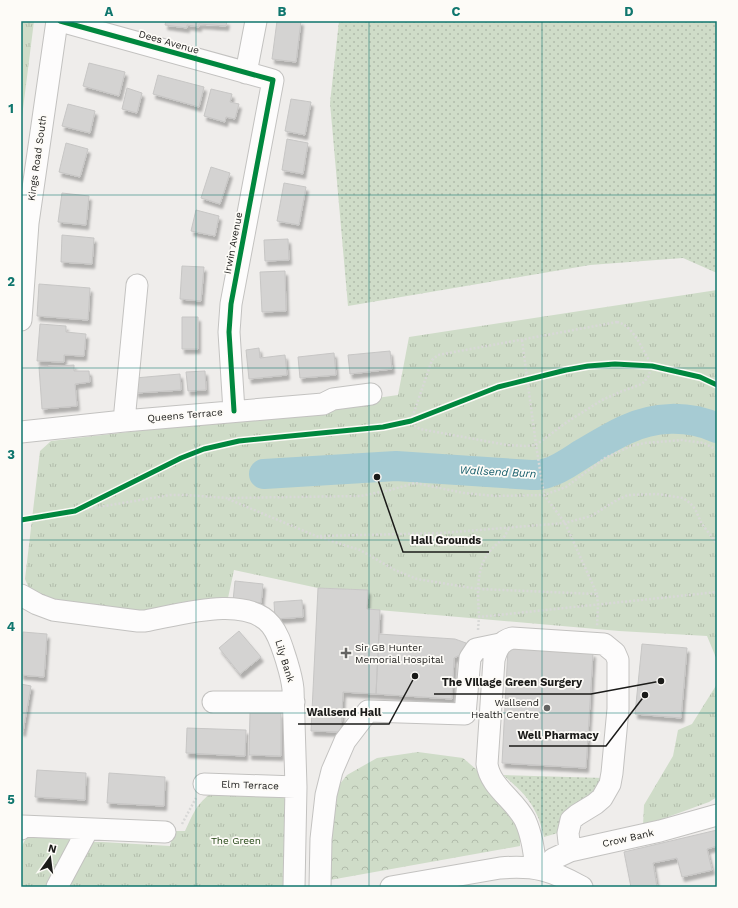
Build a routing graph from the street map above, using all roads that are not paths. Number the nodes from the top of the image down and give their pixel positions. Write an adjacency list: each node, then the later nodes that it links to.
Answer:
1 (58, 21): 3 (street, Dees Avenue); 6 (street, Kings Road South)
2 (256, 21): 3 (street)
3 (246, 73): 4 (street, Dees Avenue)
4 (273, 80): 8 (street, Irwin Avenue)
5 (137, 285): 9 (street)
6 (21, 320)
7 (371, 394): 8 (street, Queens Terrace)
8 (234, 411): 9 (street, Queens Terrace)
9 (124, 421): 10 (street, Queens Terrace)
10 (21, 432)
11 (21, 594): 14 (street, Lily Bank)
12 (500, 644): 21 (street); 22 (street); 25 (street)
13 (213, 702): 14 (street)
14 (294, 702): 16 (street, Lily Bank)
15 (204, 784): 16 (street, Elm Terrace)
16 (296, 787): 24 (street, Lily Bank)
17 (717, 815): 21 (street, Crow Bank)
18 (21, 829): 19 (street)
19 (88, 829): 20 (street); 23 (street)
20 (165, 832)
21 (570, 852): 22 (street, Crow Bank)
22 (541, 870): 26 (street); 27 (street)
23 (57, 887)
24 (294, 887)
25 (320, 887)
26 (391, 887)
27 (582, 887)

